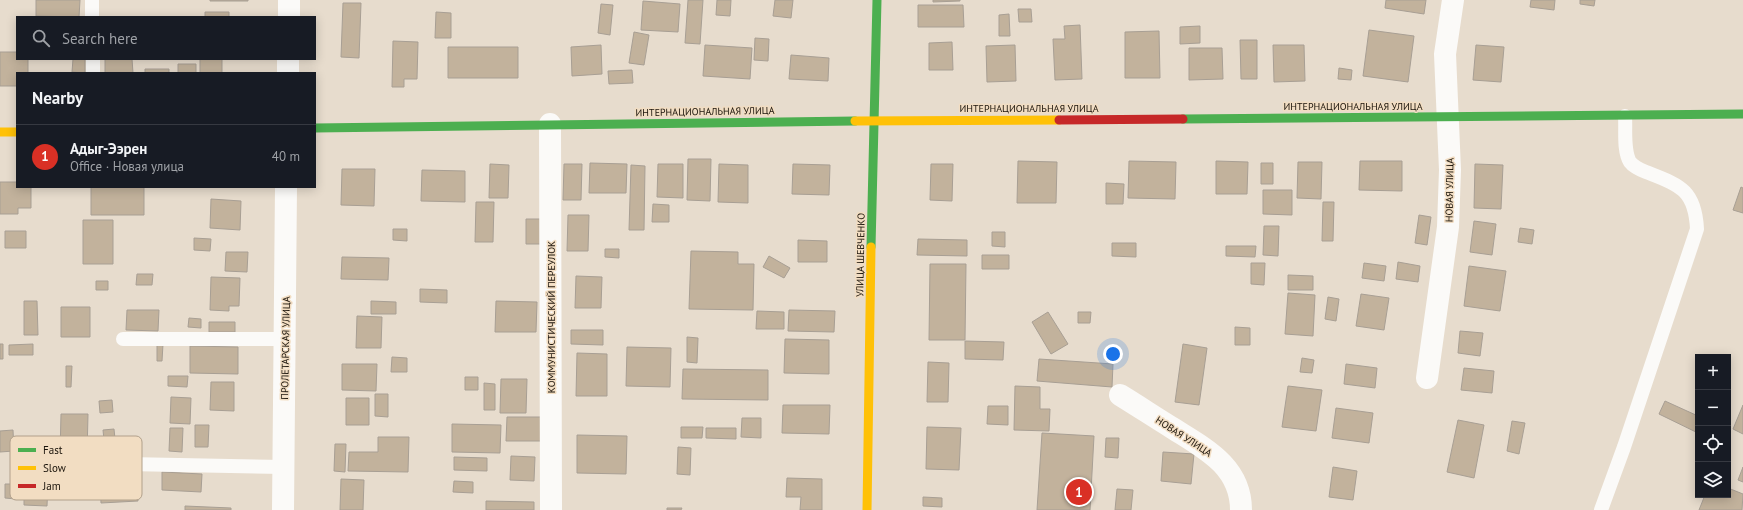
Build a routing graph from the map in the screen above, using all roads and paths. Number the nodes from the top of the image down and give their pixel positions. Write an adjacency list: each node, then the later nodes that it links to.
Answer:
1 (92, 0): 5 (lane)
2 (289, 0): 6 (street)
3 (877, 0): 14 (street, УЛИЦА ШЕВЧЕНКО)
4 (1453, 0): 12 (street, НОВАЯ УЛИЦА)
5 (92, 16)
6 (289, 16)
7 (93, 60): 9 (lane)
8 (288, 60): 10 (street)
9 (93, 72)
10 (288, 72)
11 (1743, 114): 13 (street, ИНТЕРНАЦИОНАЛЬНАЯ УЛИЦА)
12 (1448, 116): 13 (street, ИНТЕРНАЦИОНАЛЬНАЯ УЛИЦА); 14 (street, ИНТЕРНАЦИОНАЛЬНАЯ УЛИЦА); 22 (street, НОВАЯ УЛИЦА)
13 (1625, 116): 30 (lane)
14 (874, 121): 15 (street, ИНТЕРНАЦИОНАЛЬНАЯ УЛИЦА); 28 (street, УЛИЦА ШЕВЧЕНКО)
15 (550, 124): 16 (street, ИНТЕРНАЦИОНАЛЬНАЯ УЛИЦА); 27 (street, КОММУНИСТИЧЕСКИЙ ПЕРЕУЛОК)
16 (316, 128)
17 (0, 132): 18 (street)
18 (16, 132)
19 (286, 188): 20 (street, ПРОЛЕТАРСКАЯ УЛИЦА)
20 (285, 339): 21 (lane); 25 (street, ПРОЛЕТАРСКАЯ УЛИЦА)
21 (123, 340)
22 (1426, 378)
23 (1120, 395): 29 (street, НОВАЯ УЛИЦА)
24 (142, 464): 25 (lane)
25 (284, 467): 26 (street, ПРОЛЕТАРСКАЯ УЛИЦА)
26 (283, 510)
27 (551, 510)
28 (867, 510)
29 (1241, 510)
30 (1601, 510)

